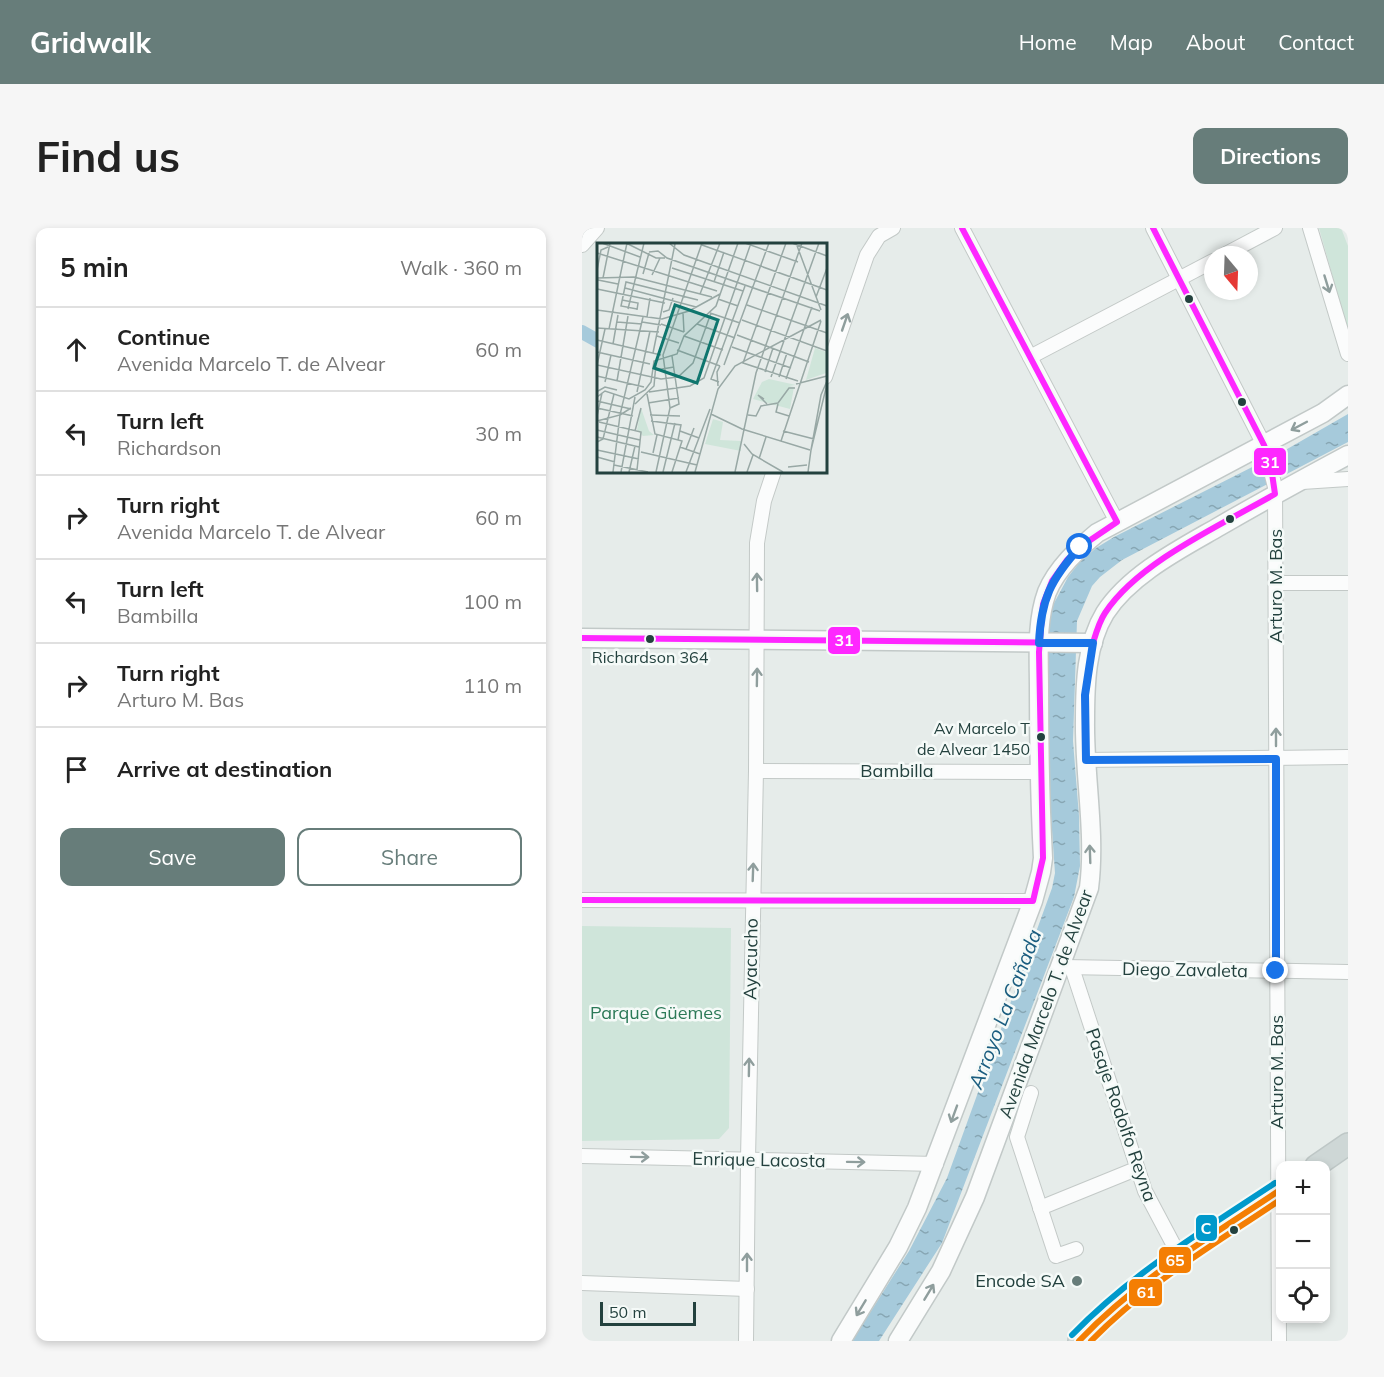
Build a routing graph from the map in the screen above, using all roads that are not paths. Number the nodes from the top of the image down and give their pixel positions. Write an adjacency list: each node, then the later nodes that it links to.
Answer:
1 (597, 228): 7 (street)
2 (893, 228): 13 (street, one-way to 2)
3 (962, 228): 12 (street)
4 (1153, 228): 10 (street, Arturo M. Bas)
5 (1275, 228): 8 (street)
6 (1310, 228): 11 (street, one-way to 11)
7 (582, 245)
8 (1241, 246)
9 (1204, 266): 10 (street)
10 (1179, 279): 12 (street); 15 (street, Arturo M. Bas)
11 (1348, 354)
12 (1030, 357): 21 (street)
13 (826, 375)
14 (1348, 395): 15 (main road, one-way to 15)
15 (1267, 452): 20 (street, Arturo M. Bas); 21 (main road)
16 (1348, 455): 19 (main road, Avenida Marcelo T. de Alvear)
17 (774, 472): 25 (street, Ayacucho, one-way to 17)
18 (1348, 479): 19 (street)
19 (1296, 482): 20 (main road, Avenida Marcelo T. de Alvear)
20 (1275, 490): 22 (street, Arturo M. Bas); 27 (main road, Avenida Marcelo T. de Alvear)
21 (1117, 522): 26 (main road)
22 (1277, 583): 23 (street); 29 (street, Arturo M. Bas, one-way to 22)
23 (1348, 583)
24 (582, 638): 25 (main road)
25 (758, 641): 26 (main road); 31 (street, Ayacucho, one-way to 25)
26 (1044, 643): 27 (main road); 32 (main road)
27 (1085, 643): 30 (main road, Avenida Marcelo T. de Alvear)
28 (1348, 757): 29 (street)
29 (1276, 759): 30 (street); 37 (street, Arturo M. Bas)
30 (1086, 760): 36 (main road, Avenida Marcelo T. de Alvear, one-way to 30)
31 (756, 771): 32 (street, Bambilla); 34 (street, Ayacucho, one-way to 31)
32 (1039, 772): 35 (main road)
33 (582, 900): 34 (street)
34 (752, 901): 35 (street); 42 (street, Ayacucho, one-way to 34)
35 (1033, 901): 45 (main road, one-way to 45)
36 (1065, 967): 37 (street, Diego Zavaleta); 46 (street, Pasaje Rodolfo Reyna); 56 (main road, Avenida Marcelo T. de Alvear, one-way to 36)
37 (1276, 971): 38 (street, Diego Zavaleta); 43 (street, Arturo M. Bas)
38 (1348, 972)
39 (1031, 1093): 48 (street)
40 (1348, 1144): 44 (main road)
41 (582, 1156): 42 (street, Enrique Lacosta, one-way to 42)
42 (748, 1159): 45 (street, Enrique Lacosta, one-way to 45); 53 (street, Ayacucho, one-way to 42)
43 (1279, 1161)
44 (1323, 1161)
45 (936, 1164): 55 (main road, one-way to 55)
46 (1136, 1169): 48 (street); 51 (street, Pasaje Rodolfo Reyna)
47 (1276, 1193): 51 (main road)
48 (1040, 1208): 50 (street)
49 (1279, 1215): 58 (street, Arturo M. Bas)
50 (1076, 1249)
51 (1180, 1257): 57 (main road)
52 (582, 1283): 53 (street)
53 (747, 1289): 54 (street, Ayacucho)
54 (746, 1341)
55 (841, 1341)
56 (898, 1341)
57 (1079, 1341)
58 (1279, 1341)

